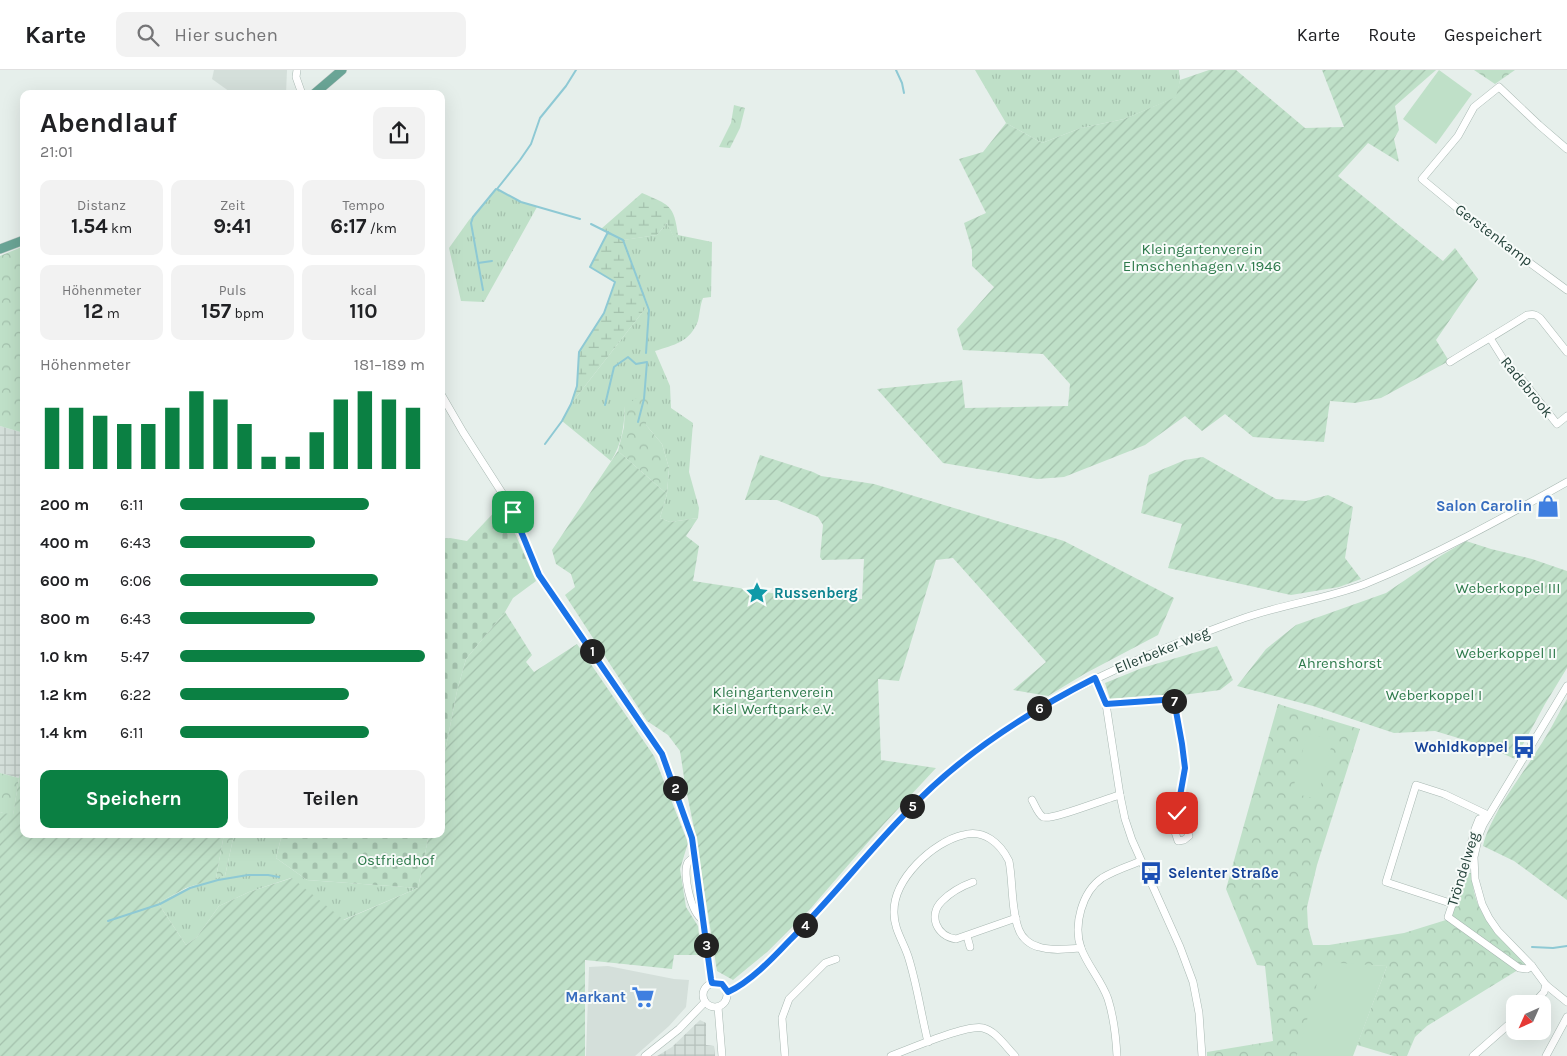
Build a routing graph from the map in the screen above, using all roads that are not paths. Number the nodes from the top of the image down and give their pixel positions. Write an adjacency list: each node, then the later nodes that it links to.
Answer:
1 (297, 70): 3 (street)
2 (342, 70): 4 (main road)
3 (301, 90)
4 (319, 90)
5 (1567, 149): 8 (street, Gerstenkamp)
6 (20, 242): 7 (main road)
7 (0, 249)
8 (1567, 290)
9 (1490, 338): 10 (street); 11 (street); 13 (street, Radebrook)
10 (1567, 352)
11 (1450, 362)
12 (445, 401): 31 (street)
13 (1567, 416)
14 (1567, 482): 15 (street, Ellerbeker Weg)
15 (1095, 678): 17 (street); 33 (street, Ellerbeker Weg)
16 (1567, 686): 20 (street, Tröndelweg)
17 (1106, 704): 18 (street); 21 (street)
18 (1120, 795): 19 (street); 22 (street)
19 (1032, 800)
20 (1488, 815): 24 (street, Tröndelweg); 24 (street); 30 (street, Tröndelweg)
21 (1176, 819)
22 (1141, 861): 28 (street); 47 (street)
23 (973, 882): 26 (street)
24 (1453, 904): 30 (street, Tröndelweg)
25 (1016, 918): 26 (street); 28 (street); 40 (street)
26 (967, 936): 27 (street)
27 (970, 947)
28 (1081, 948): 46 (street)
29 (836, 959): 43 (street)
30 (1532, 966): 32 (street, Tröndelweg)
31 (712, 983): 33 (street); 35 (street)
32 (1546, 985): 34 (street); 36 (street, Tröndelweg)
33 (728, 992): 37 (street)
34 (1541, 995)
35 (705, 1002): 37 (street); 41 (street)
36 (1567, 1002)
37 (718, 1007): 42 (street)
38 (1567, 1017): 49 (street)
39 (1506, 1027): 48 (street)
40 (928, 1042): 44 (street); 45 (street)
41 (645, 1056)
42 (722, 1056)
43 (785, 1056)
44 (891, 1056)
45 (1015, 1056)
46 (1117, 1056)
47 (1202, 1056)
48 (1473, 1056)
49 (1546, 1056)

